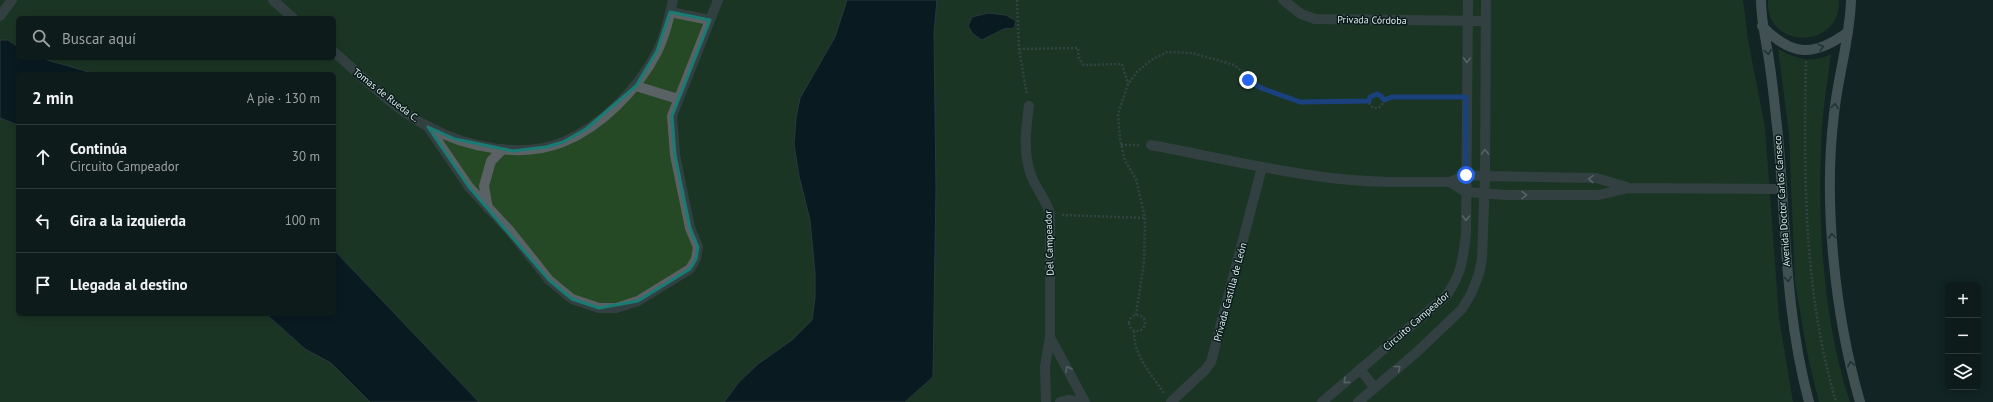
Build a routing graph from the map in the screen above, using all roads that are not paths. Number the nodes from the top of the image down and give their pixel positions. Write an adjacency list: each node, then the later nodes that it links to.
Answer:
1 (12, 0): 11 (street)
2 (273, 0): 12 (street)
3 (673, 0): 10 (street, Tomas de Rueda C.)
4 (718, 0): 13 (street)
5 (1283, 0): 14 (street, Privada Córdoba)
6 (1468, 0): 14 (street, Circuito Campeador)
7 (1486, 0): 15 (street)
8 (1761, 0): 16 (main road, Avenida Doctor Carlos Canseco)
9 (1851, 0): 17 (main road)
10 (670, 12): 13 (street); 19 (street, Tomas de Rueda C.)
11 (1, 14)
12 (291, 16)
13 (710, 20): 20 (street)
14 (1467, 21): 15 (street, Privada Córdoba); 26 (street, Circuito Campeador, one-way to 26)
15 (1486, 21): 27 (street, one-way to 15)
16 (1762, 26): 17 (main road, one-way to 17); 30 (main road, Avenida Doctor Carlos Canseco, one-way to 30)
17 (1848, 32): 46 (main road, one-way to 17)
18 (336, 54): 22 (street, Tomas de Rueda C.)
19 (636, 86): 20 (street); 24 (street, Tomas de Rueda C.)
20 (678, 99): 33 (street)
21 (1029, 106): 36 (street, Del Campeador)
22 (428, 127): 24 (street, Tomas de Rueda C.); 33 (street)
23 (1151, 145): 25 (street)
24 (503, 149): 33 (street)
25 (1262, 167): 28 (street); 39 (street, Privada Castilla de León)
26 (1466, 175): 27 (street); 28 (street); 31 (street, Circuito Campeador)
27 (1485, 176): 29 (street, one-way to 27); 32 (street, Circuito Campeador)
28 (1450, 182): 31 (street)
29 (1629, 188): 30 (street); 32 (street, one-way to 29)
30 (1781, 189): 45 (main road, Avenida Doctor Carlos Canseco, one-way to 45)
31 (1466, 192): 32 (street); 34 (street, Circuito Campeador, one-way to 34)
32 (1485, 194): 35 (street, Circuito Campeador)
33 (488, 208)
34 (1462, 268): 35 (street); 37 (street, Circuito Campeador)
35 (1480, 274): 38 (street, Circuito Campeador, one-way to 35)
36 (1050, 337): 40 (street, Del Campeador); 42 (street, Del Campeador, one-way to 36)
37 (1360, 369): 38 (street); 43 (street, Circuito Campeador, one-way to 43)
38 (1374, 387): 44 (street, Circuito Campeador)
39 (1168, 399)
40 (1046, 402)
41 (1060, 402): 42 (street)
42 (1083, 402)
43 (1322, 402)
44 (1358, 402)
45 (1809, 402)
46 (1860, 402)

